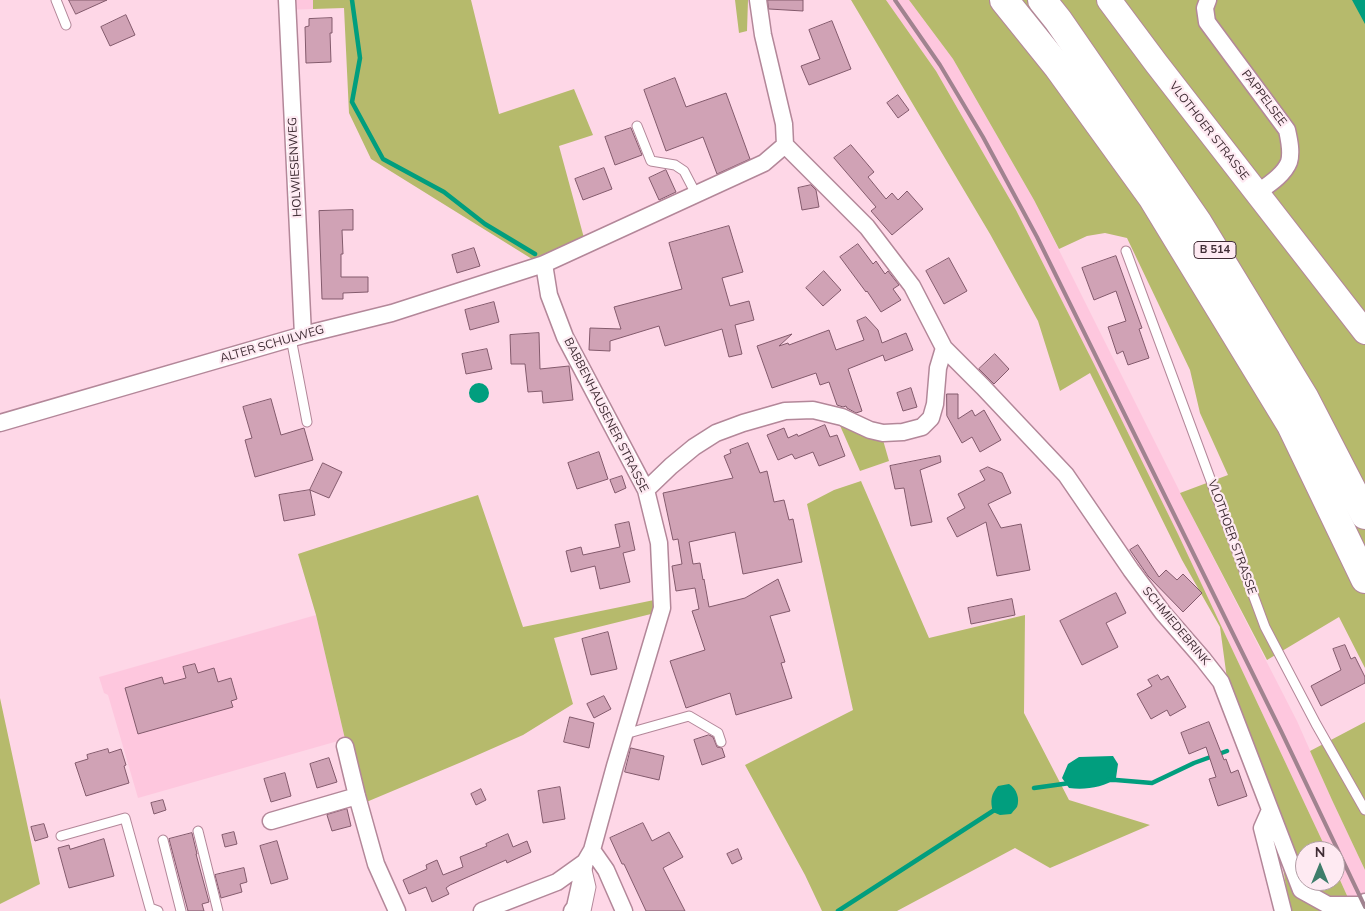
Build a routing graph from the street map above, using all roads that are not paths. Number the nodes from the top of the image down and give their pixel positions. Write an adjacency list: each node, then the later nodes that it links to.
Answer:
1 (56, 0): 8 (lane)
2 (287, 0): 16 (street, HOLWIESENWEG)
3 (758, 0): 10 (street)
4 (1004, 0): 22 (highway, B 514)
5 (1042, 0): 21 (highway, B 514)
6 (1109, 0): 11 (main road, VLOTHOER STRASSE)
7 (1208, 0): 11 (street, PAPPELSEE)
8 (66, 25)
9 (637, 126): 12 (lane)
10 (785, 145): 12 (street); 17 (street)
11 (1257, 193): 15 (main road, VLOTHOER STRASSE)
12 (696, 194): 14 (street)
13 (1126, 251): 28 (lane, VLOTHOER STRASSE)
14 (544, 264): 16 (street, ALTER SCHULWEG); 20 (street, BABBENHAUSENER STRASSE)
15 (1365, 332)
16 (297, 337): 18 (lane); 19 (street, ALTER SCHULWEG)
17 (944, 348): 20 (street); 27 (street, SCHMIEDEBRINK)
18 (307, 422)
19 (0, 423)
20 (646, 490): 23 (street, BABBENHAUSENER STRASSE)
21 (1365, 515)
22 (1365, 579)
23 (625, 734): 24 (lane); 33 (street, BABBENHAUSENER STRASSE)
24 (721, 742)
25 (345, 746): 26 (street)
26 (357, 796): 29 (street); 38 (street)
27 (1270, 810): 34 (street, SCHMIEDEBRINK); 43 (street)
28 (1365, 810)
29 (271, 821)
30 (198, 831): 37 (lane)
31 (60, 836): 35 (lane)
32 (163, 840): 36 (lane)
33 (589, 856): 39 (street); 40 (street, BABBENHAUSENER STRASSE); 41 (lane); 42 (street)
34 (1365, 902)
35 (158, 911)
36 (181, 911)
37 (218, 911)
38 (397, 911)
39 (482, 911)
40 (572, 911)
41 (586, 911)
42 (624, 911)
43 (1283, 911)

